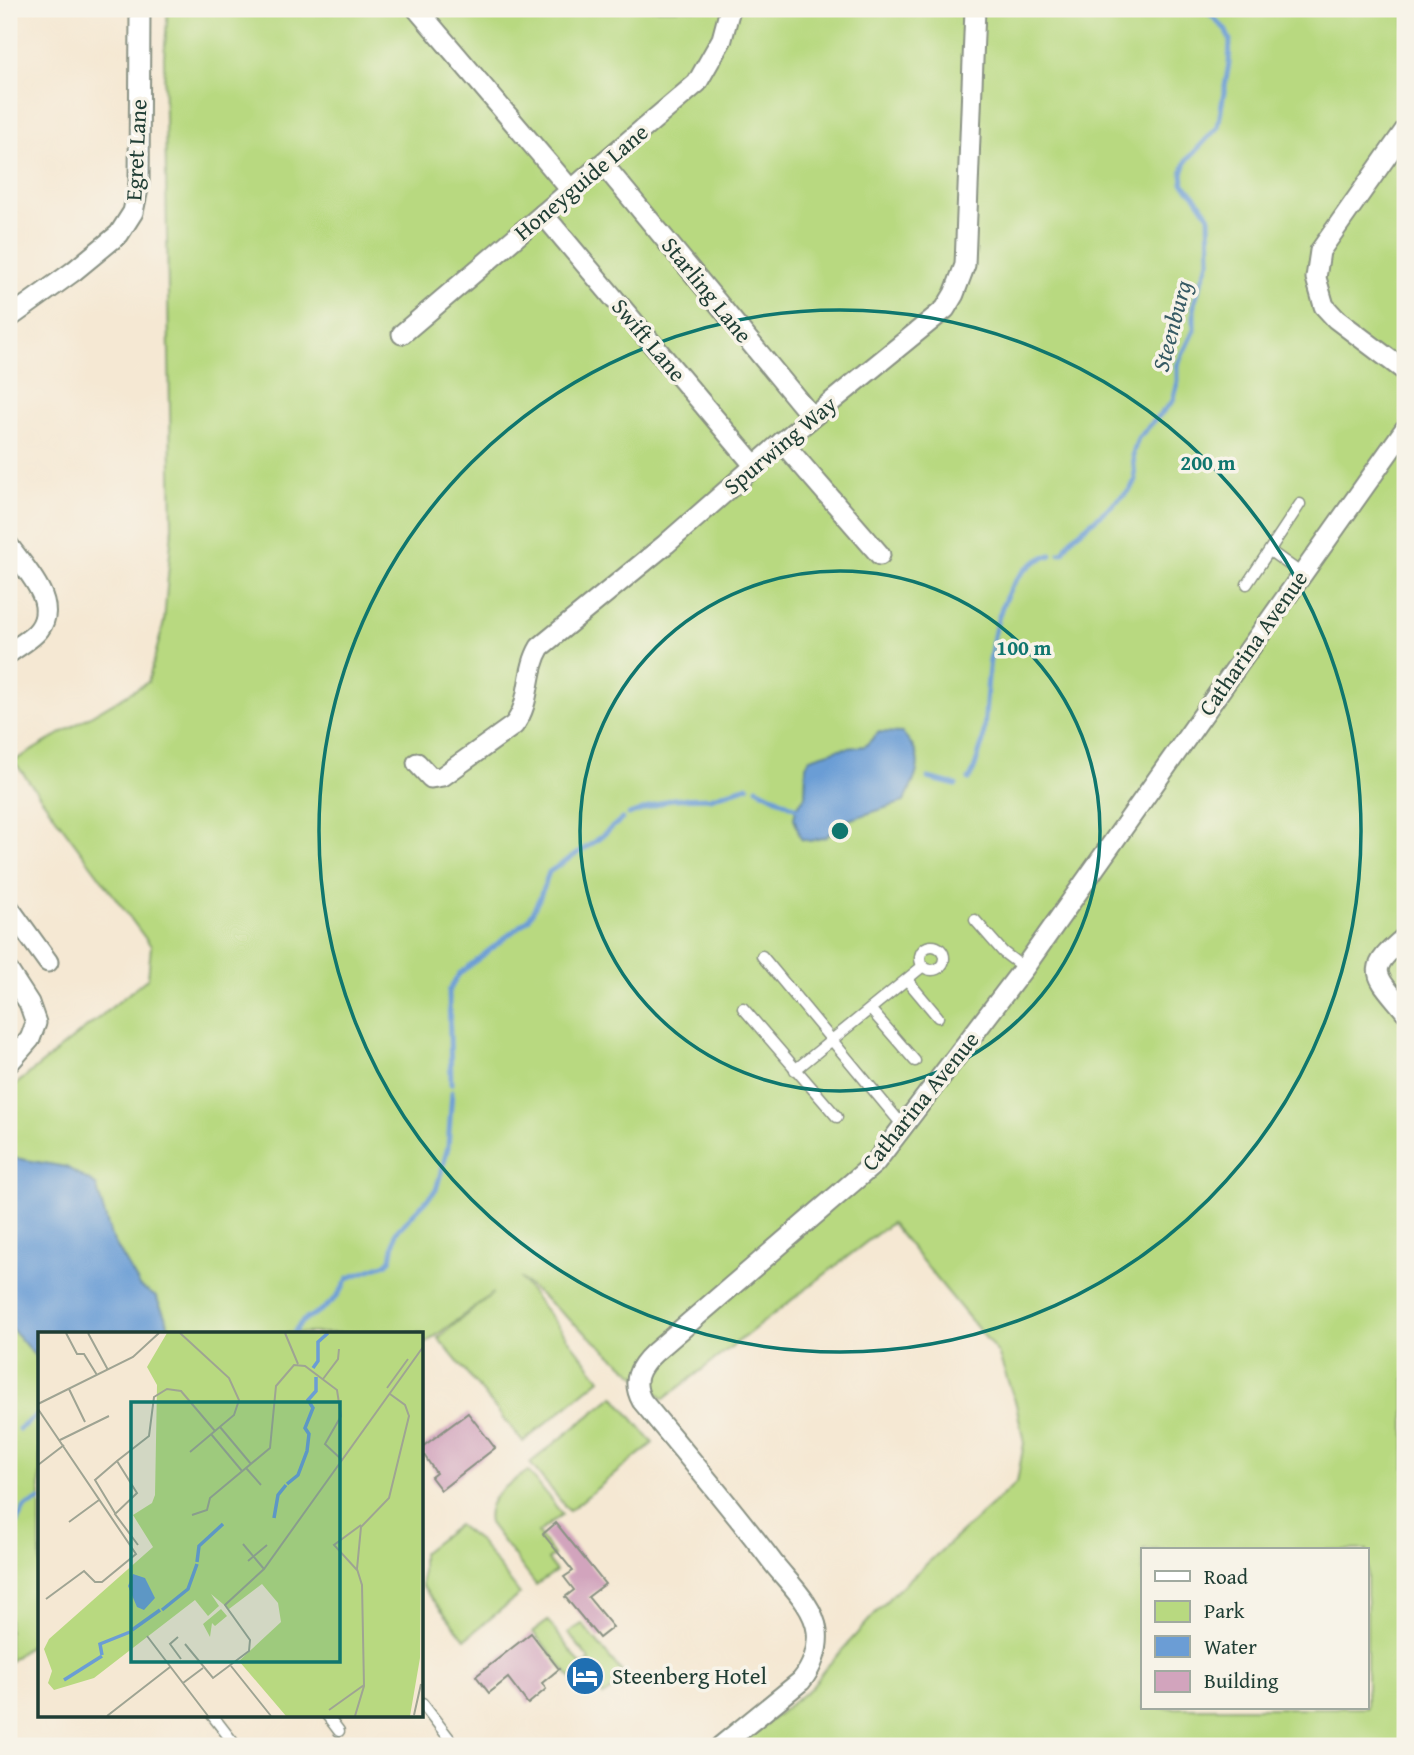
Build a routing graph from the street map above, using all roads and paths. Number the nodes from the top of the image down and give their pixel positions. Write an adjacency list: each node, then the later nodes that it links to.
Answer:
1 (140, 9): 9 (street, Egret Lane)
2 (417, 9): 7 (street)
3 (730, 9): 6 (street, Honeyguide Lane)
4 (975, 9): 12 (street, Spurwing Way)
5 (1405, 130): 11 (street)
6 (603, 164): 7 (street, Honeyguide Lane); 12 (street, Starling Lane)
7 (571, 190): 8 (street, Honeyguide Lane)
8 (543, 214): 10 (street, Honeyguide Lane); 15 (street, Swift Lane)
9 (9, 318)
10 (402, 334)
11 (1405, 371)
12 (812, 417): 14 (street, Spurwing Way)
13 (1405, 429): 20 (street, Catharina Avenue)
14 (782, 442): 15 (street, Spurwing Way); 19 (street)
15 (754, 465): 23 (street, Spurwing Way)
16 (1300, 504): 18 (lane)
17 (9, 546): 22 (street)
18 (1270, 551): 20 (lane); 21 (lane)
19 (880, 555)
20 (1302, 573): 30 (street, Catharina Avenue)
21 (1247, 584)
22 (9, 653)
23 (416, 763)
24 (9, 908): 28 (street)
25 (975, 920): 30 (lane)
26 (1405, 937): 35 (street)
27 (762, 956): 37 (lane)
28 (48, 962)
29 (923, 966): 32 (lane)
30 (1024, 968): 42 (street, Catharina Avenue)
31 (9, 972): 39 (street)
32 (907, 980): 34 (lane); 36 (lane)
33 (743, 1008): 40 (lane)
34 (871, 1010): 37 (lane); 38 (lane)
35 (1405, 1011)
36 (938, 1017)
37 (832, 1041): 40 (lane); 42 (lane)
38 (915, 1061)
39 (9, 1063)
40 (795, 1070): 41 (lane)
41 (836, 1117)
42 (904, 1127): 49 (street, Catharina Avenue)
43 (424, 1706): 48 (lane)
44 (213, 1716): 47 (lane)
45 (328, 1716): 46 (lane)
46 (340, 1731)
47 (236, 1746)
48 (455, 1746)
49 (721, 1746)

